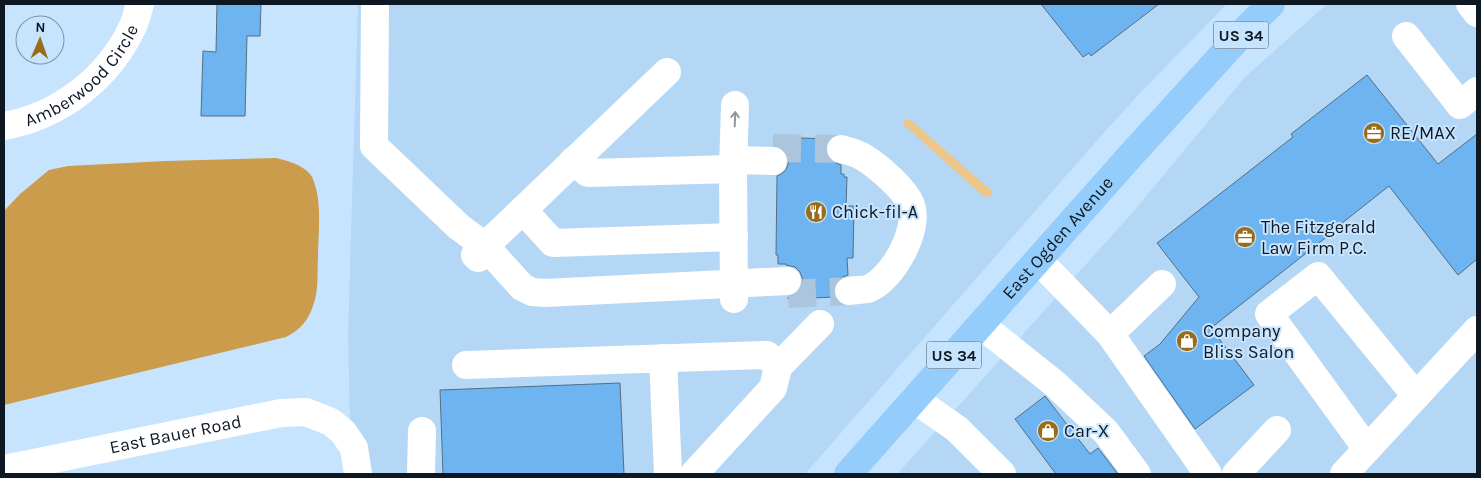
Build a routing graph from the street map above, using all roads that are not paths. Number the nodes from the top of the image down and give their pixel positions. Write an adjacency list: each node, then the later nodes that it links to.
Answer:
1 (140, 4): 10 (street, Amberwood Circle)
2 (375, 4): 17 (street)
3 (1271, 4): 18 (main road, East Ogden Avenue / US 34)
4 (1470, 4): 5 (street)
5 (1477, 13)
6 (1406, 36): 8 (street)
7 (667, 72): 14 (street)
8 (1477, 91)
9 (735, 105): 13 (street, one-way to 9)
10 (4, 126)
11 (773, 154): 13 (street)
12 (841, 156): 20 (street)
13 (733, 159): 14 (street); 16 (street)
14 (574, 161): 15 (street)
15 (523, 210): 16 (street); 17 (street)
16 (734, 238): 22 (street)
17 (480, 250): 22 (street)
18 (1038, 260): 24 (main road, East Ogden Avenue / US 34); 26 (street)
19 (1162, 284): 26 (street)
20 (848, 285)
21 (788, 288): 22 (street)
22 (735, 292)
23 (820, 324): 29 (street)
24 (981, 325): 31 (main road, East Ogden Avenue / US 34); 43 (street)
25 (1477, 330): 30 (street)
26 (1110, 334): 44 (street)
27 (663, 358): 28 (street); 29 (street); 40 (street)
28 (466, 365)
29 (778, 367): 41 (street)
30 (1416, 396): 34 (street); 34 (street)
31 (914, 399): 37 (street); 42 (main road, East Ogden Avenue / US 34)
32 (1276, 430): 45 (street)
33 (422, 431): 39 (street)
34 (1367, 449): 46 (street)
35 (45, 468): 36 (street, East Bauer Road); 38 (street, East Bauer Road)
36 (4, 469)
37 (1000, 473)
38 (358, 474)
39 (422, 474)
40 (668, 474)
41 (694, 474)
42 (848, 474)
43 (1137, 474)
44 (1208, 474)
45 (1236, 474)
46 (1344, 474)

